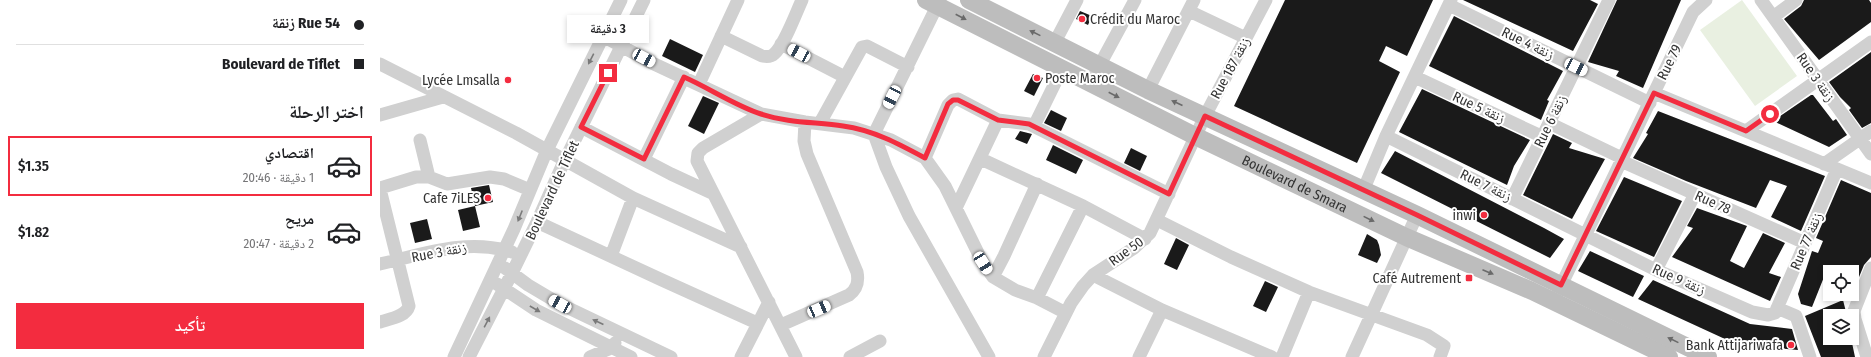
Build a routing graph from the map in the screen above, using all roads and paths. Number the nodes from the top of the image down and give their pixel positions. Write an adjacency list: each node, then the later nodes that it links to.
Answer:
1 (621, 0): 17 (street, Boulevard de Tiflet)
2 (644, 0): 23 (street, Boulevard de Tiflet)
3 (738, 0): 18 (street)
4 (802, 0): 22 (street)
5 (969, 0): 20 (street, Boulevard de Smara, one-way to 5)
6 (1077, 0): 20 (street)
7 (1135, 0): 25 (street)
8 (1266, 0): 19 (street, Rue 187 زنقة)
9 (1609, 0): 27 (street, Rue 6 زنقة)
10 (1706, 0): 37 (street, Rue 79)
11 (1761, 0): 16 (street, Rue 3 زنقة)
12 (1796, 0): 16 (street)
13 (934, 2): 26 (street); 28 (street, Boulevard de Smara, one-way to 28)
14 (1450, 2): 27 (street, Rue 4 زنقة); 31 (street)
15 (1191, 6): 19 (street); 35 (street)
16 (1773, 17): 32 (street, Rue 3 زنقة)
17 (603, 36): 23 (street); 55 (street, Boulevard de Tiflet, one-way to 55)
18 (721, 36): 22 (street); 34 (street)
19 (1246, 38): 40 (street, Rue 187 زنقة)
20 (1055, 42): 25 (street, Boulevard de Smara)
21 (1871, 42): 32 (street)
22 (781, 44): 30 (street)
23 (621, 46): 29 (street); 46 (street, Boulevard de Tiflet)
24 (380, 64): 36 (street)
25 (1099, 65): 33 (street); 35 (street, Boulevard de Smara)
26 (908, 67): 30 (street); 49 (street)
27 (1576, 67): 37 (street, Rue 4 زنقة); 44 (street, Rue 6 زنقة)
28 (1062, 69): 33 (street, Boulevard de Smara); 45 (street)
29 (684, 77): 34 (street); 58 (street)
30 (845, 77): 43 (street)
31 (1415, 77): 51 (street); 52 (street, Rue 5 زنقة)
32 (1818, 80): 47 (street); 53 (street, Rue 3 زنقة)
33 (1090, 83): 50 (street, Boulevard de Smara, one-way to 50)
34 (699, 84): 38 (street)
35 (1148, 90): 40 (street, Boulevard de Smara, one-way to 35)
36 (443, 97): 39 (street); 55 (street)
37 (1652, 98): 47 (street, Rue 4 زنقة); 61 (street, Rue 79)
38 (761, 114): 42 (street); 70 (street)
39 (380, 115)
40 (1205, 116): 50 (street, Rue 187 زنقة); 69 (street, Boulevard de Smara)
41 (998, 120): 45 (street); 57 (street); 59 (street)
42 (805, 122): 43 (street); 109 (street)
43 (820, 123): 49 (street)
44 (1549, 123): 52 (street, Rue 6 زنقة); 61 (street, Rue 78)
45 (1034, 126): 71 (street)
46 (581, 127): 58 (street); 60 (street, Boulevard de Tiflet)
47 (1746, 131): 62 (street, Rue 4 زنقة)
48 (1871, 131): 53 (street)
49 (874, 134): 57 (street); 121 (street)
50 (1195, 136): 71 (street, Rue 50); 82 (street, Boulevard de Smara, one-way to 82)
51 (1386, 136): 69 (street); 74 (street, Rue 7 زنقة)
52 (1543, 137): 74 (street, Rue 6 زنقة)
53 (1860, 138): 56 (street, Rue 3 زنقة); 62 (street)
54 (420, 140): 64 (street)
55 (547, 150): 60 (street); 68 (street, Boulevard de Tiflet)
56 (1871, 154)
57 (925, 158): 77 (street)
58 (644, 159): 70 (street)
59 (981, 159): 66 (street); 77 (street)
60 (565, 160): 73 (street); 80 (street, Boulevard de Tiflet)
61 (1622, 160): 72 (street, Rue 78); 81 (street, Rue 79)
62 (1824, 164): 63 (street, Rue 4 زنقة)
63 (1837, 169): 65 (street, Rue 4 زنقة); 84 (street, Rue 77 زنقة)
64 (429, 177): 67 (street); 68 (street)
65 (1871, 183)
66 (1037, 184): 76 (street); 96 (street)
67 (380, 189): 75 (street)
68 (530, 190): 86 (street, Boulevard de Tiflet, one-way to 86)
69 (1363, 191): 78 (street, Boulevard de Smara)
70 (712, 193): 85 (street)
71 (1169, 194): 79 (street, Rue 50)
72 (1695, 194): 84 (street, Rue 78); 93 (street)
73 (633, 198): 85 (street); 88 (street)
74 (1512, 199): 81 (street, Rue 7 زنقة)
75 (382, 204): 89 (street)
76 (1083, 206): 83 (street); 101 (street)
77 (956, 208): 96 (street)
78 (1417, 215): 82 (street); 100 (street, Boulevard de Smara)
79 (1157, 220): 83 (street, Rue 50); 99 (street)
80 (537, 222): 87 (street, Boulevard de Tiflet); 88 (street)
81 (1585, 234): 93 (street, Rue 9 زنقة); 100 (street, Rue 79)
82 (1406, 237): 100 (street, Boulevard de Smara, one-way to 100); 106 (street)
83 (1145, 239): 95 (street, Rue 50)
84 (1805, 243): 104 (street, Rue 77 زنقة)
85 (741, 247): 102 (street)
86 (505, 250): 87 (street, Rue 3 زنقة); 89 (street, Rue 3 زنقة); 90 (street, Boulevard de Tiflet)
87 (521, 255): 94 (street, Boulevard de Tiflet)
88 (611, 256): 108 (street)
89 (397, 260): 91 (street, Rue 3 زنقة); 107 (street)
90 (499, 263): 94 (street); 97 (street, Boulevard de Tiflet)
91 (380, 264)
92 (1871, 268): 131 (street)
93 (1656, 270): 104 (street, Rue 9 زنقة)
94 (512, 273): 98 (street, Boulevard de Tiflet); 110 (street, one-way to 94)
95 (1093, 275): 103 (street); 105 (street, Rue 50)
96 (993, 277): 101 (street)
97 (491, 279): 98 (street); 113 (street, Boulevard de Tiflet)
98 (504, 289): 112 (street, one-way to 112); 114 (street, Boulevard de Tiflet, one-way to 98)
99 (1310, 292): 106 (street); 125 (street)
100 (1557, 293): 128 (street, Boulevard de Smara); 129 (street, Boulevard de Smara, one-way to 100)
101 (1037, 298): 105 (street)
102 (769, 302): 108 (street); 109 (street)
103 (1162, 310): 123 (street); 124 (street)
104 (1776, 310): 130 (street)
105 (1066, 313): 122 (street, Rue 50)
106 (1372, 315): 126 (street); 127 (street)
107 (380, 322)
108 (757, 323): 118 (street)
109 (781, 326): 119 (street)
110 (621, 333): 112 (street); 117 (street)
111 (880, 341): 120 (street)
112 (611, 348): 115 (street); 116 (street)
113 (454, 357)
114 (469, 357)
115 (590, 357)
116 (631, 357)
117 (671, 357)
118 (741, 357)
119 (796, 357)
120 (850, 357)
121 (989, 357)
122 (1044, 357)
123 (1139, 357)
124 (1272, 357)
125 (1282, 357)
126 (1352, 357)
127 (1440, 357)
128 (1669, 357)
129 (1708, 357)
130 (1810, 357)
131 (1867, 357)

